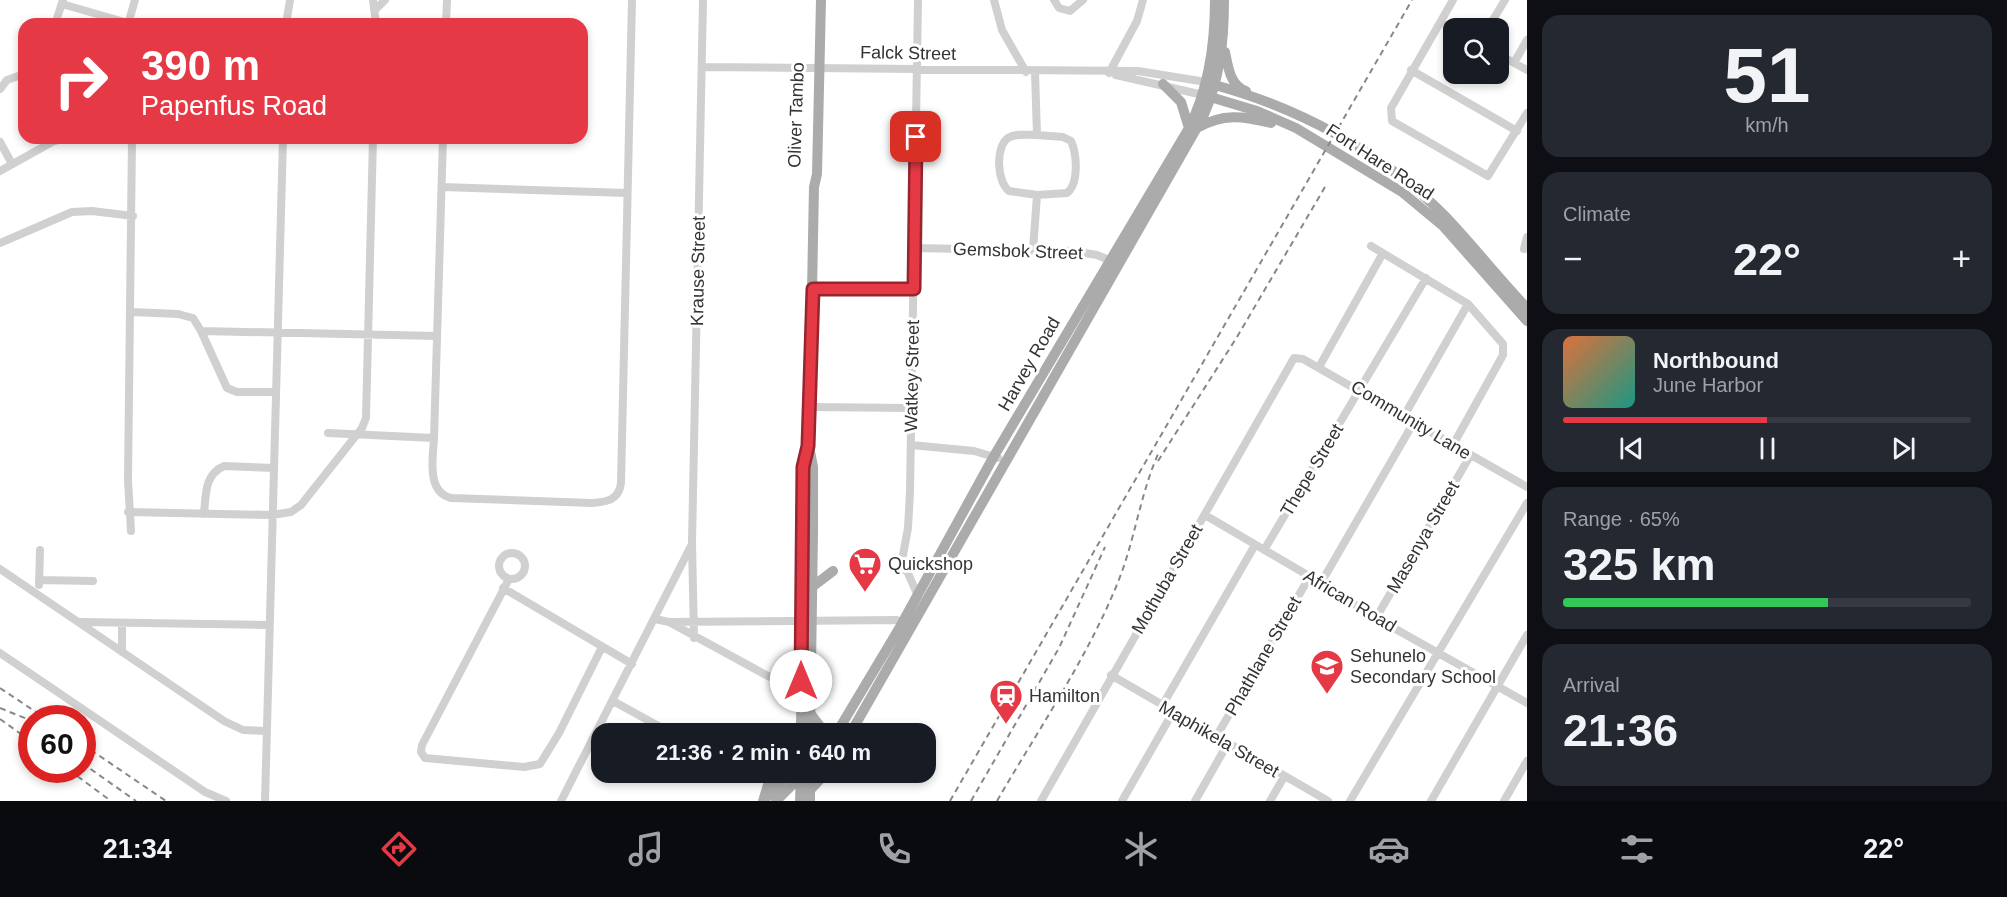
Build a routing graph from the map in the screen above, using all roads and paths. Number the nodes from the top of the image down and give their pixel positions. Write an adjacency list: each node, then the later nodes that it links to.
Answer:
1 (135, 0): 23 (street)
2 (373, 0): 20 (street)
3 (385, 0): 20 (street)
4 (447, 0): 26 (street)
5 (632, 0): 60 (street)
6 (703, 0): 33 (street, Krause Street)
7 (815, 0): 34 (main road, Oliver Tambo)
8 (821, 0): 34 (main road, Oliver Tambo)
9 (918, 0): 35 (street, Watkey Street)
10 (994, 0): 38 (street)
11 (1054, 0): 12 (street)
12 (1083, 0)
13 (1143, 0): 39 (street)
14 (1215, 0): 42 (main road, Harvey Road)
15 (1224, 0): 30 (main road, Harvey Road)
16 (1453, 0): 28 (street)
17 (1505, 0): 27 (street)
18 (288, 1): 24 (street)
19 (63, 2): 21 (street); 22 (street)
20 (376, 9): 25 (street)
21 (57, 18)
22 (113, 18)
23 (130, 18)
24 (287, 18)
25 (376, 18)
26 (446, 18)
27 (1494, 18)
28 (1441, 22): 36 (street)
29 (1527, 40): 32 (street)
30 (1224, 43): 42 (main road, Harvey Road); 45 (main road)
31 (1509, 60): 32 (street)
32 (1514, 63): 37 (street)
33 (702, 67): 34 (street, Falck Street); 110 (street, Krause Street)
34 (817, 68): 35 (street, Falck Street); 73 (main road, Oliver Tambo)
35 (916, 70): 38 (street, Falck Street); 66 (street, Watkey Street)
36 (1412, 70): 48 (street); 48 (street)
37 (1527, 70)
38 (1031, 72): 39 (street, Falck Street); 50 (street)
39 (1111, 73): 41 (street, Falck Street); 42 (street, Falck Street)
40 (18, 76): 43 (street)
41 (1163, 84): 44 (street, Falck Street); 47 (main road)
42 (1211, 84): 44 (main road, Harvey Road); 45 (main road, Fort Hare Road)
43 (0, 88)
44 (1207, 96): 47 (main road, Harvey Road); 49 (main road, Fort Hare Road)
45 (1296, 113): 76 (main road, Fort Hare Road)
46 (1527, 114): 48 (street)
47 (1193, 128): 49 (main road); 70 (main road, Harvey Road); 71 (main road, Harvey Road)
48 (1517, 131)
49 (1303, 132): 78 (main road, Fort Hare Road)
50 (1037, 135): 61 (street); 61 (street)
51 (0, 142): 57 (street)
52 (49, 144): 57 (street)
53 (132, 144): 62 (street)
54 (283, 144): 80 (street)
55 (373, 144): 81 (street)
56 (443, 144): 59 (street)
57 (12, 164): 58 (street)
58 (0, 171)
59 (442, 187): 60 (street); 82 (street)
60 (627, 193): 95 (street)
61 (1037, 195): 68 (street)
62 (133, 216): 64 (street); 77 (street)
63 (1527, 237): 67 (street)
64 (0, 243)
65 (1371, 246): 69 (street)
66 (915, 248): 68 (street, Gemsbok Street); 74 (street, Watkey Street)
67 (1524, 249)
68 (1033, 250): 70 (street, Gemsbok Street)
69 (1383, 253): 72 (street); 84 (street)
70 (1109, 260): 71 (street, Gemsbok Street); 99 (main road, Harvey Road)
71 (1120, 264): 101 (main road, Harvey Road)
72 (1426, 278): 75 (street); 85 (street, Thepe Street)
73 (813, 289): 74 (street); 87 (main road, Oliver Tambo)
74 (914, 289): 88 (street, Watkey Street)
75 (1468, 304): 89 (street); 98 (street)
76 (1527, 308)
77 (132, 312): 79 (street); 105 (street)
78 (1527, 321)
79 (201, 331): 80 (street); 86 (street)
80 (277, 332): 81 (street); 86 (street)
81 (368, 333): 82 (street); 94 (street)
82 (437, 336): 95 (street)
83 (1294, 358): 84 (street, Community Lane); 108 (street, Mothuba Street)
84 (1319, 367): 85 (street, Community Lane)
85 (1360, 389): 89 (street, Community Lane); 113 (street, Thepe Street)
86 (276, 392): 91 (street)
87 (810, 407): 88 (street); 97 (main road, Oliver Tambo)
88 (911, 408): 96 (street, Watkey Street)
89 (1404, 416): 90 (street, Community Lane)
90 (1414, 422): 98 (street, Community Lane); 122 (street, Phathlane Street)
91 (275, 432): 92 (street); 102 (street)
92 (286, 433)
93 (328, 433): 94 (street)
94 (359, 433): 95 (street); 107 (street)
95 (434, 438)
96 (911, 445): 99 (street); 117 (street, Watkey Street)
97 (808, 446): 114 (main road); 130 (main road)
98 (1453, 446): 100 (street, Community Lane)
99 (994, 456): 101 (street); 115 (main road, Harvey Road)
100 (1470, 456): 103 (street, Community Lane); 127 (street, Masenya Street)
101 (1007, 462): 135 (main road, Harvey Road)
102 (273, 468): 106 (street); 107 (street)
103 (1527, 487)
104 (1527, 503): 140 (street)
105 (128, 512): 106 (street); 109 (street)
106 (204, 514): 107 (street)
107 (272, 515): 134 (street)
108 (1204, 515): 111 (street, African Road); 143 (street, Mothuba Street)
109 (131, 531)
110 (692, 543): 128 (street, Krause Street); 129 (street, Krause Street)
111 (1256, 546): 113 (street, African Road); 149 (street)
112 (40, 550): 120 (street)
113 (1264, 550): 118 (street, African Road)
114 (813, 556): 123 (main road); 123 (main road)
115 (937, 561): 117 (street); 126 (main road, Harvey Road)
116 (0, 569): 125 (street)
117 (904, 571): 126 (street)
118 (1310, 576): 122 (street, African Road); 160 (street, Phathlane Street)
119 (509, 579): 124 (street)
120 (39, 580): 121 (street); 125 (street)
121 (93, 581)
122 (1321, 582): 127 (street, African Road)
123 (812, 587): 130 (main road)
124 (503, 588): 138 (street); 138 (street)
125 (38, 594): 131 (street)
126 (918, 596): 135 (main road, Harvey Road)
127 (1376, 618): 140 (street, African Road)
128 (655, 619): 132 (street); 142 (street, Krause Street)
129 (694, 620): 130 (street); 132 (street); 137 (street, Krause Street)
130 (806, 621): 135 (street); 151 (main road)
131 (81, 622): 133 (street); 139 (street)
132 (669, 622): 137 (street)
133 (122, 623): 134 (street); 139 (street)
134 (269, 625): 159 (street)
135 (906, 627): 144 (main road, Harvey Road)
136 (1527, 635): 145 (street)
137 (694, 638): 146 (street)
138 (602, 647): 142 (street)
139 (122, 652): 159 (street)
140 (1437, 652): 145 (street, African Road); 181 (street)
141 (0, 653): 170 (street)
142 (632, 664): 147 (street, Krause Street)
143 (1111, 675): 149 (street, Maphikela Street); 176 (street, Mothuba Street)
144 (873, 684): 157 (main road, Harvey Road); 158 (main road, Harvey Road)
145 (1498, 686): 148 (street, African Road); 182 (street)
146 (788, 687)
147 (613, 701): 152 (street); 172 (street, Krause Street)
148 (1527, 703)
149 (1162, 706): 150 (street, Maphikela Street)
150 (1173, 712): 160 (street, Maphikela Street); 177 (street)
151 (805, 714): 153 (main road); 154 (main road); 155 (main road); 156 (main road)
152 (653, 723)
153 (799, 723)
154 (803, 723)
155 (807, 723)
156 (815, 723)
157 (844, 723)
158 (855, 723)
159 (266, 731): 171 (street)
160 (1216, 737): 161 (street, Maphikela Street)
161 (1228, 743): 163 (street, Maphikela Street); 178 (street, Phathlane Street)
162 (1527, 761): 183 (street)
163 (1284, 777): 179 (street); 180 (street, Maphikela Street)
164 (769, 783): 173 (main road)
165 (780, 783): 173 (main road)
166 (797, 783): 174 (main road)
167 (805, 783): 175 (main road)
168 (819, 783): 169 (main road)
169 (810, 796)
170 (226, 801)
171 (265, 801)
172 (561, 801)
173 (763, 801)
174 (776, 801)
175 (800, 801)
176 (1041, 801)
177 (1122, 801)
178 (1195, 801)
179 (1270, 801)
180 (1328, 801)
181 (1350, 801)
182 (1431, 801)
183 (1504, 801)

